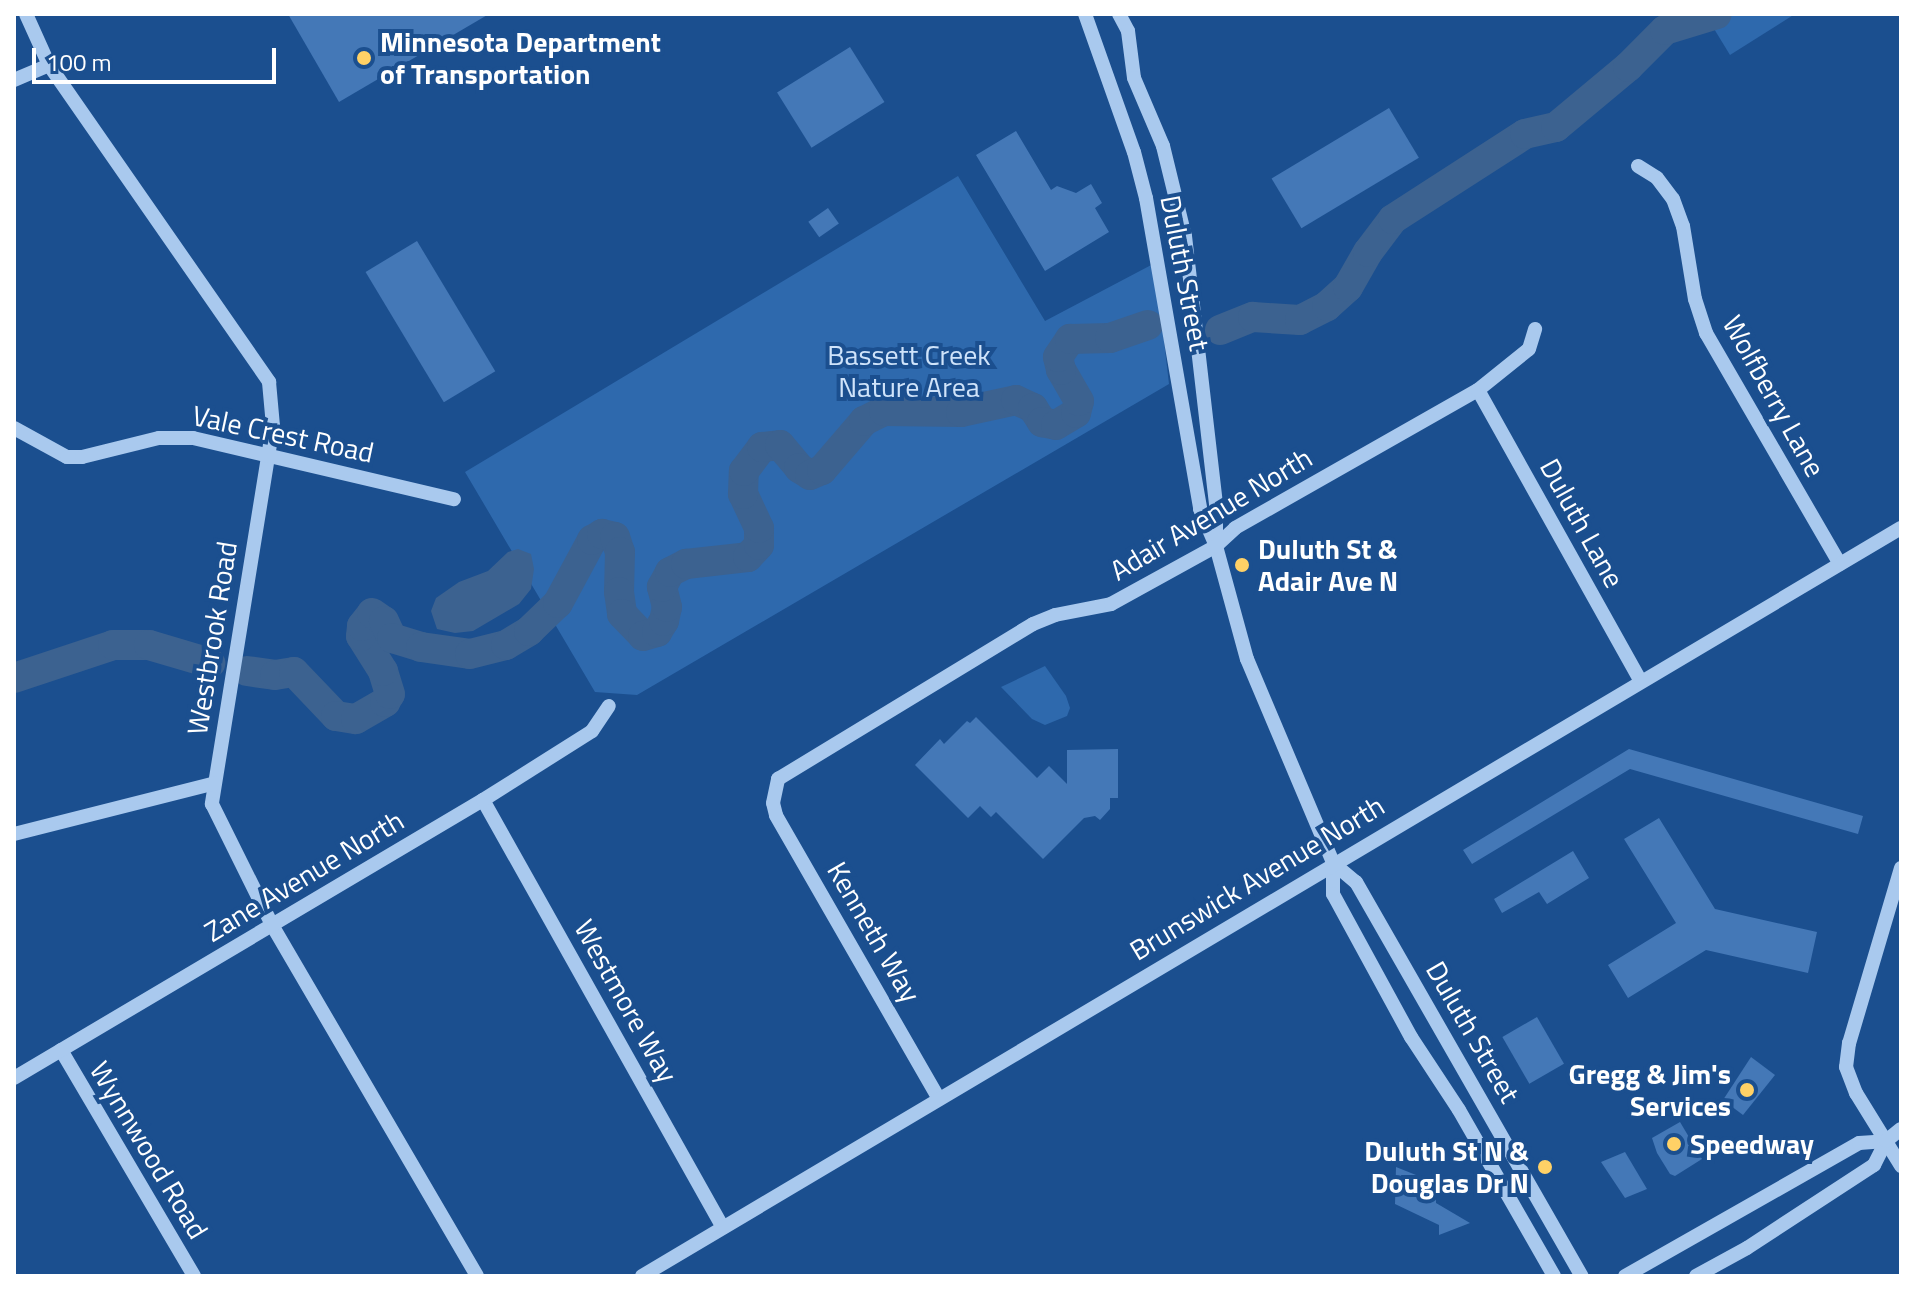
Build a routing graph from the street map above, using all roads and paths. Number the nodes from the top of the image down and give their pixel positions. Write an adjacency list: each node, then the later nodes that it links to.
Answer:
1 (26, 14): 4 (street, Westbrook Road)
2 (1085, 14): 13 (street, Duluth Street)
3 (1119, 14): 13 (street, Duluth Street)
4 (49, 65): 5 (street); 10 (street, Westbrook Road)
5 (14, 80)
6 (1638, 166): 14 (street, Wolfberry Lane)
7 (1535, 329): 8 (street, Adair Avenue North)
8 (1478, 390): 13 (street, Adair Avenue North); 15 (street, Duluth Lane)
9 (14, 428): 10 (street, Vale Crest Road)
10 (268, 453): 11 (street, Vale Crest Road); 17 (street, Westbrook Road)
11 (454, 499)
12 (1901, 528): 14 (street, Brunswick Avenue North)
13 (1216, 546): 18 (street, Adair Avenue North); 21 (street, Duluth Street)
14 (1840, 564): 15 (street, Brunswick Avenue North)
15 (1641, 682): 21 (street, Brunswick Avenue North)
16 (609, 706): 19 (street, Zane Avenue North)
17 (215, 783): 20 (street); 23 (street, Westbrook Road)
18 (774, 789): 26 (street, Kenneth Way)
19 (483, 800): 23 (street, Zane Avenue North); 30 (street, Westmore Way)
20 (14, 834)
21 (1333, 863): 26 (street, Brunswick Avenue North); 34 (street, Duluth Street); 35 (street, Duluth Street)
22 (1901, 868): 28 (street)
23 (272, 925): 24 (street, Zane Avenue North); 32 (street, Westbrook Road)
24 (61, 1050): 25 (street, Zane Avenue North); 31 (street, Wynnwood Road)
25 (14, 1078)
26 (939, 1099): 30 (street, Brunswick Avenue North)
27 (1901, 1129): 28 (street)
28 (1886, 1141): 29 (street); 36 (street); 37 (street)
29 (1901, 1166)
30 (723, 1227): 33 (street, Brunswick Avenue North)
31 (194, 1276)
32 (477, 1276)
33 (642, 1276)
34 (1554, 1276)
35 (1582, 1276)
36 (1625, 1276)
37 (1696, 1276)

